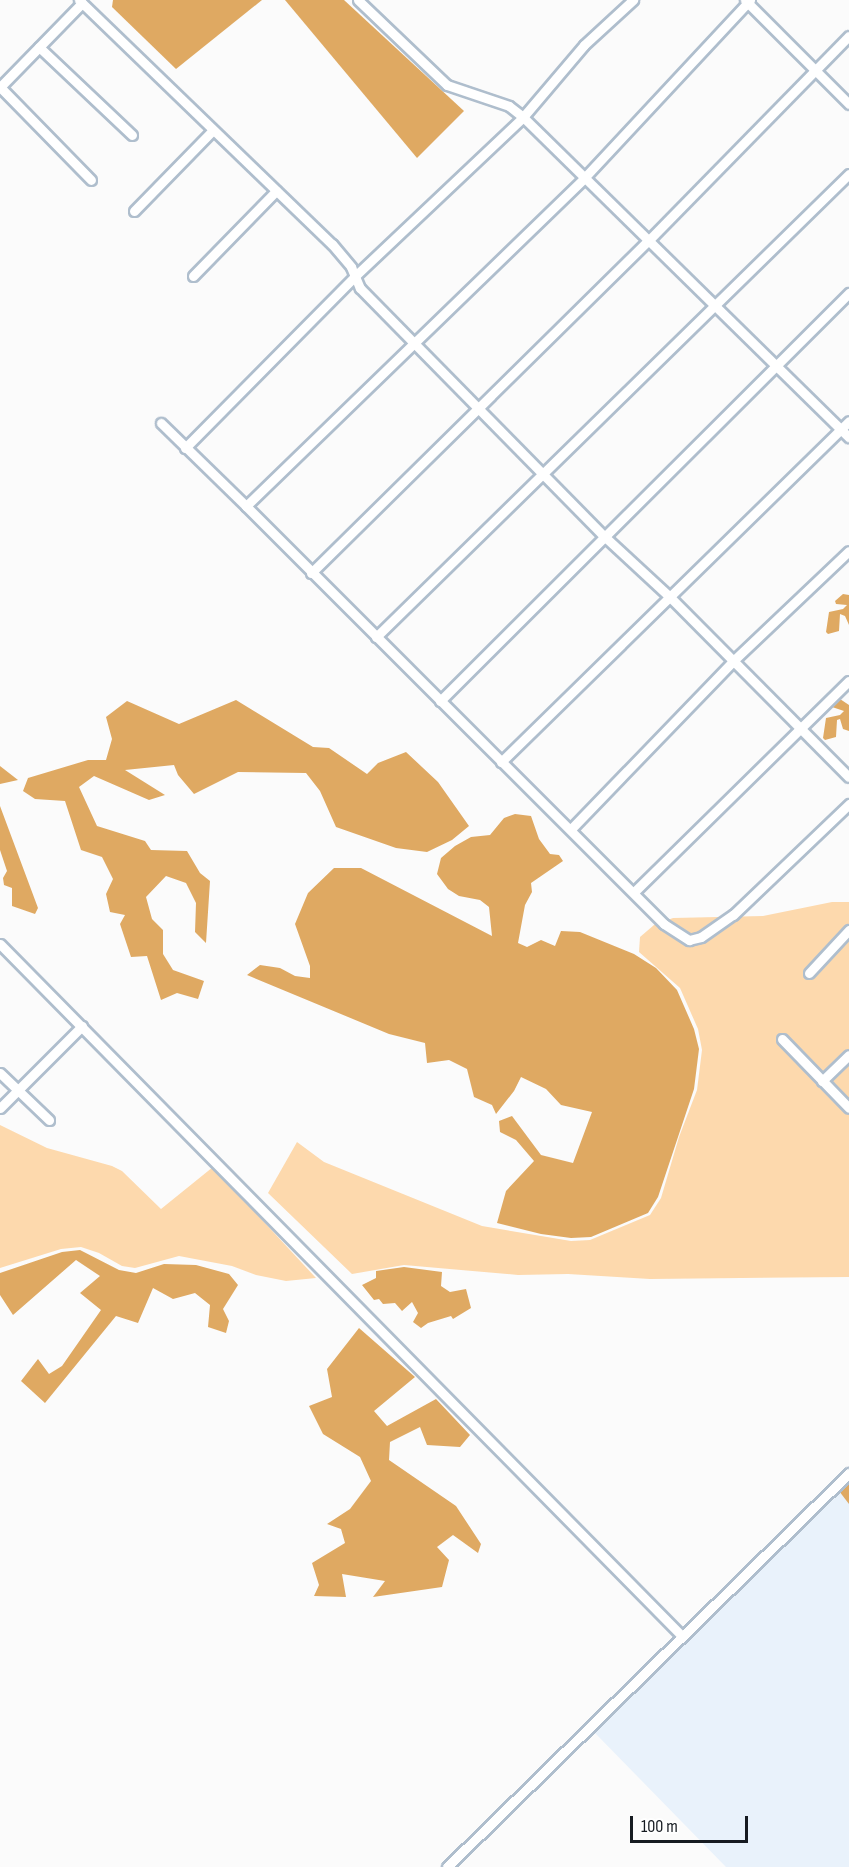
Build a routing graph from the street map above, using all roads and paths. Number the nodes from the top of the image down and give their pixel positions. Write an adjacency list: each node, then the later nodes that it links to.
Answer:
1 (358, 0): 9 (street)
2 (633, 0): 9 (street)
3 (81, 1): 6 (street); 10 (street)
4 (747, 1): 7 (street); 13 (street)
5 (849, 36): 7 (street)
6 (39, 47): 11 (street); 14 (street)
7 (815, 72): 8 (street); 17 (street)
8 (849, 104)
9 (523, 117): 13 (street); 19 (street)
10 (213, 130): 15 (street); 16 (street)
11 (132, 135)
12 (849, 174): 21 (street)
13 (585, 177): 17 (street); 22 (street)
14 (91, 180)
15 (276, 190): 18 (street); 19 (street)
16 (134, 211)
17 (650, 239): 21 (street); 24 (street)
18 (193, 276)
19 (354, 277): 22 (street); 29 (street)
20 (849, 293): 23 (street)
21 (716, 304): 23 (street); 30 (street)
22 (415, 340): 24 (street); 31 (street)
23 (777, 364): 27 (street); 32 (street)
24 (478, 407): 30 (street); 34 (street)
25 (849, 421): 27 (street)
26 (161, 423): 29 (street)
27 (841, 428): 28 (street); 35 (street)
28 (849, 437)
29 (184, 448): 31 (street)
30 (545, 473): 32 (street); 36 (street)
31 (246, 506): 34 (street)
32 (604, 536): 35 (street); 39 (street)
33 (849, 551): 37 (street)
34 (311, 573): 36 (street)
35 (671, 598): 37 (street); 41 (street)
36 (376, 637): 39 (street)
37 (734, 660): 40 (street); 44 (street)
38 (849, 681): 40 (street)
39 (441, 701): 41 (street)
40 (802, 728): 42 (street); 45 (street)
41 (501, 762): 44 (street)
42 (849, 777)
43 (849, 804): 45 (street)
44 (571, 829): 45 (street)
45 (634, 892)
46 (849, 930): 48 (street)
47 (0, 944): 49 (street)
48 (809, 972)
49 (82, 1026): 54 (street); 59 (street)
50 (782, 1039): 53 (street)
51 (849, 1055): 53 (street)
52 (0, 1073): 54 (street)
53 (822, 1081): 56 (street)
54 (18, 1090): 55 (street); 57 (street)
55 (0, 1108)
56 (849, 1108)
57 (49, 1120)
58 (849, 1473): 59 (street)
59 (681, 1635): 60 (street)
60 (447, 1867)

